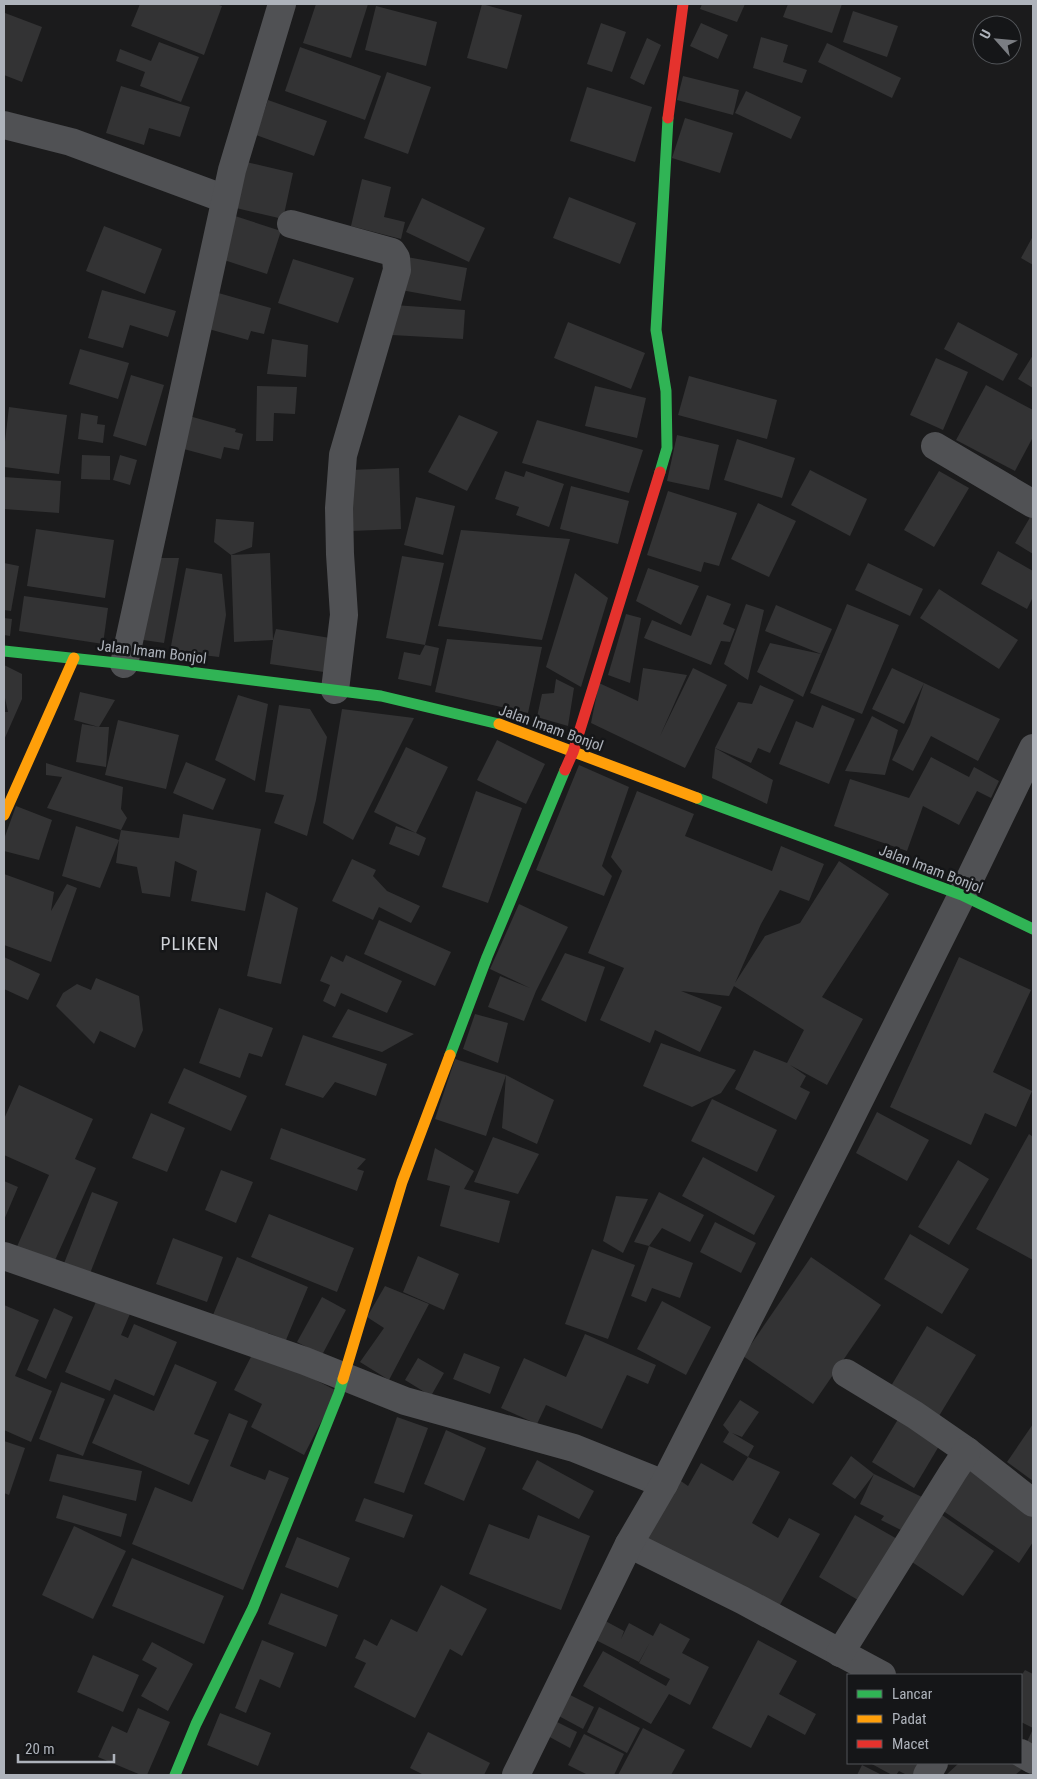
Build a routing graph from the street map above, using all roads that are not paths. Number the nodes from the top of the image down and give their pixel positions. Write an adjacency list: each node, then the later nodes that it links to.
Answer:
1 (282, 4): 4 (street)
2 (683, 4): 13 (street)
3 (4, 125): 4 (street)
4 (225, 199): 10 (street)
5 (292, 224): 11 (street)
6 (935, 446): 7 (street)
7 (1033, 504)
8 (4, 651): 9 (street, Jalan Imam Bonjol)
9 (74, 658): 10 (street, Jalan Imam Bonjol); 14 (street)
10 (124, 664): 11 (street, Jalan Imam Bonjol)
11 (334, 690): 13 (street, Jalan Imam Bonjol)
12 (1033, 748): 15 (street)
13 (573, 752): 15 (street, Jalan Imam Bonjol); 19 (street)
14 (4, 815)
15 (962, 895): 16 (street, Jalan Imam Bonjol); 21 (street)
16 (1033, 929)
17 (4, 1256): 19 (street)
18 (846, 1373): 20 (street)
19 (344, 1376): 21 (street); 29 (street)
20 (967, 1451): 22 (street); 24 (street)
21 (664, 1484): 23 (street)
22 (1033, 1504)
23 (629, 1544): 24 (street); 30 (street)
24 (840, 1653): 25 (street)
25 (880, 1674)
26 (1022, 1754): 27 (street)
27 (1033, 1760)
28 (933, 1764): 31 (street)
29 (174, 1775)
30 (516, 1775)
31 (927, 1775)

